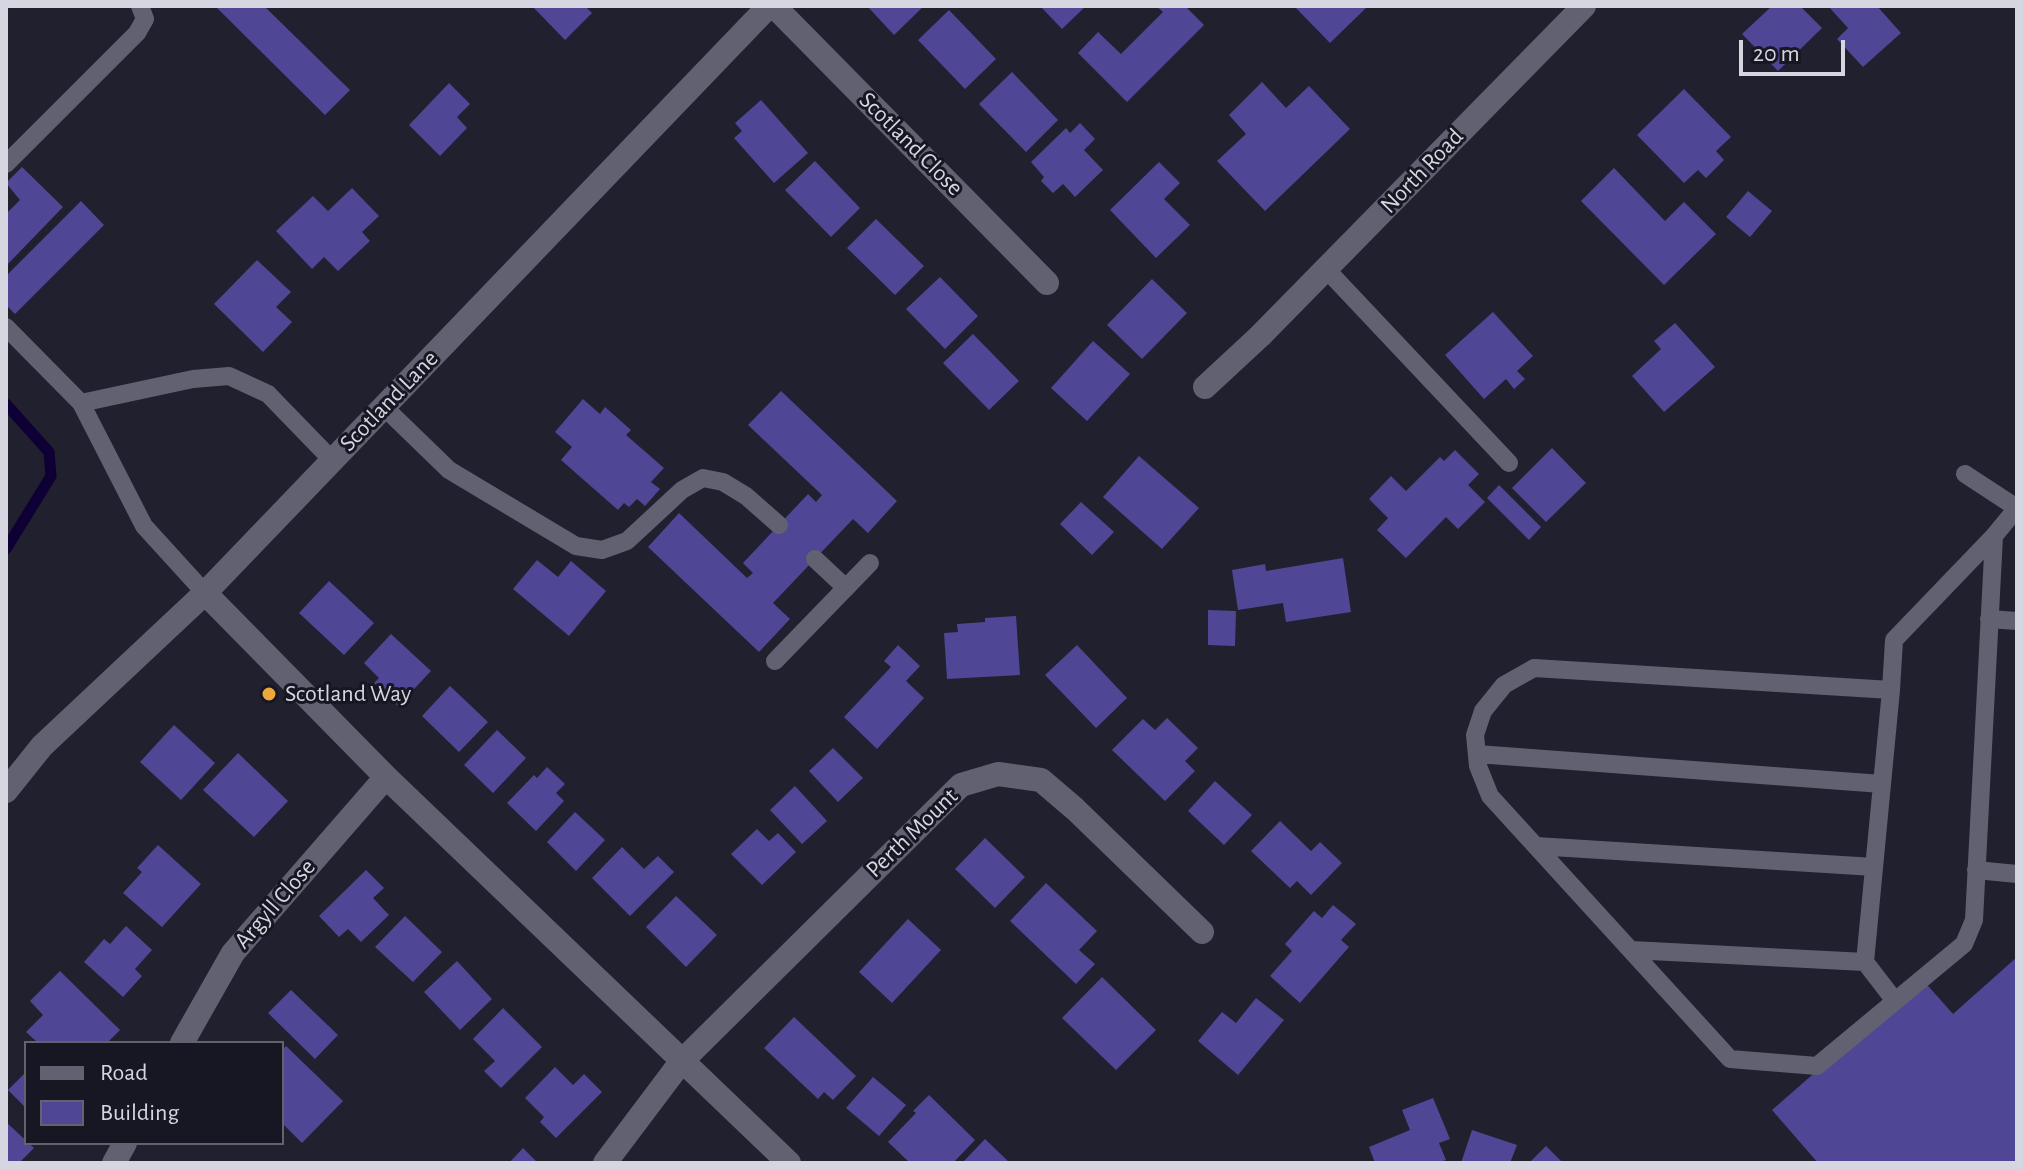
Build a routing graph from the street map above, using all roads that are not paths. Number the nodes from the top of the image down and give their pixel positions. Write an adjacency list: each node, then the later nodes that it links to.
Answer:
1 (140, 6): 4 (lane)
2 (772, 6): 6 (street, Scotland Close); 10 (street, Scotland Lane)
3 (1584, 6): 5 (street, North Road)
4 (6, 164)
5 (1326, 269): 8 (street, North Road); 12 (lane)
6 (1047, 283)
7 (6, 327): 9 (lane)
8 (1205, 387)
9 (81, 403): 11 (lane); 20 (lane)
10 (384, 407): 11 (street, Scotland Lane); 15 (lane)
11 (332, 460): 20 (street, Scotland Lane)
12 (1509, 463)
13 (1965, 474): 14 (lane)
14 (2017, 508): 16 (lane)
15 (779, 525)
16 (1994, 536): 21 (lane); 24 (lane)
17 (815, 559): 19 (lane)
18 (870, 563): 19 (lane)
19 (846, 588): 23 (lane)
20 (205, 593): 26 (street); 28 (street, Scotland Lane)
21 (1989, 619): 22 (lane); 31 (lane)
22 (2017, 621)
23 (775, 661)
24 (1891, 690): 25 (lane); 27 (lane)
25 (1477, 754): 27 (lane); 29 (lane)
26 (386, 777): 37 (street, Argyll Close); 38 (street)
27 (1882, 784): 30 (lane)
28 (6, 791)
29 (1536, 846): 30 (lane); 34 (lane)
30 (1874, 867): 35 (lane)
31 (1976, 870): 32 (lane); 36 (lane)
32 (2017, 874)
33 (1202, 932): 38 (street, Perth Mount)
34 (1631, 950): 35 (lane); 36 (lane)
35 (1865, 962): 36 (lane)
36 (1895, 1001)
37 (183, 1041)
38 (681, 1062): 41 (street, Perth Mount); 42 (street)
39 (124, 1145): 40 (street)
40 (114, 1163)
41 (605, 1163)
42 (789, 1163)

